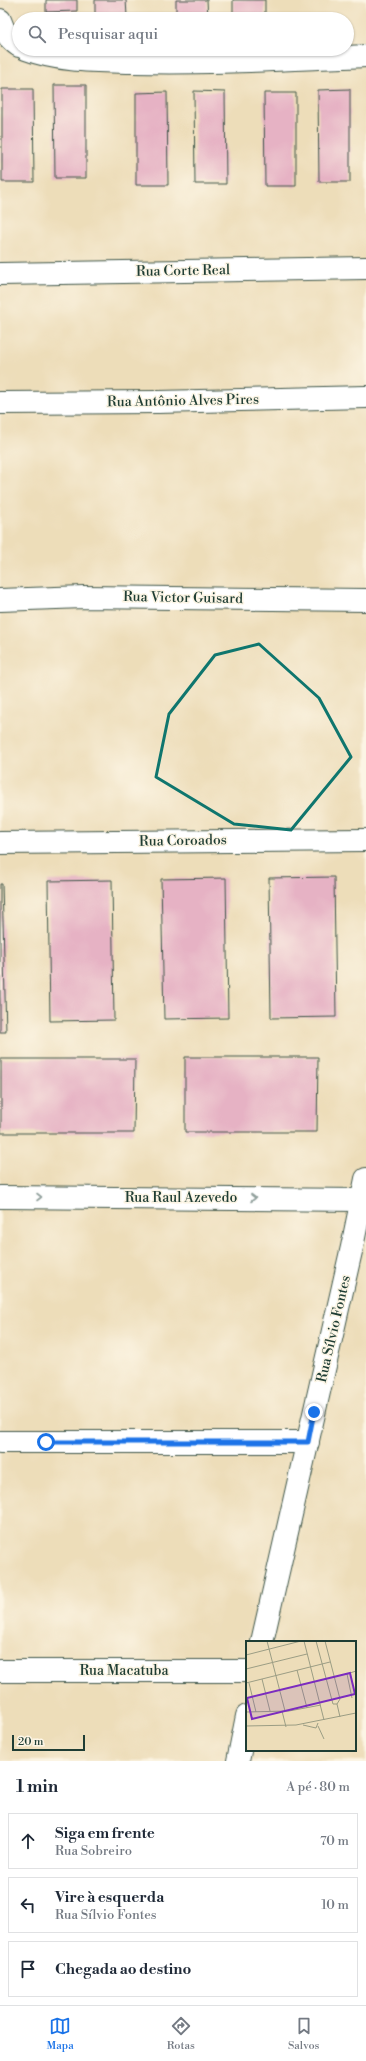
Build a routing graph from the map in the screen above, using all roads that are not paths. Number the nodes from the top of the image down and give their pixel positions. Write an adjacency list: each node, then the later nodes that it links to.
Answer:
1 (0, 20): 2 (street)
2 (12, 41)
3 (48, 56): 4 (street)
4 (366, 56)
5 (366, 268): 6 (street, Rua Corte Real)
6 (0, 274)
7 (366, 397): 8 (street, Rua Antônio Alves Pires)
8 (0, 403)
9 (0, 600): 10 (street, Rua Victor Guisard)
10 (366, 600)
11 (366, 840): 12 (street, Rua Coroados)
12 (0, 843)
13 (364, 1189): 14 (street, Rua Raul Azevedo, one-way to 13); 15 (street, Rua Sílvio Fontes)
14 (0, 1197)
15 (359, 1247): 17 (street, Rua Sílvio Fontes)
16 (0, 1442): 17 (street)
17 (308, 1442): 18 (street, Rua Sílvio Fontes)
18 (262, 1641)
19 (0, 1671): 20 (street, Rua Macatuba)
20 (246, 1671)
21 (246, 1721): 22 (street)
22 (238, 1761)

